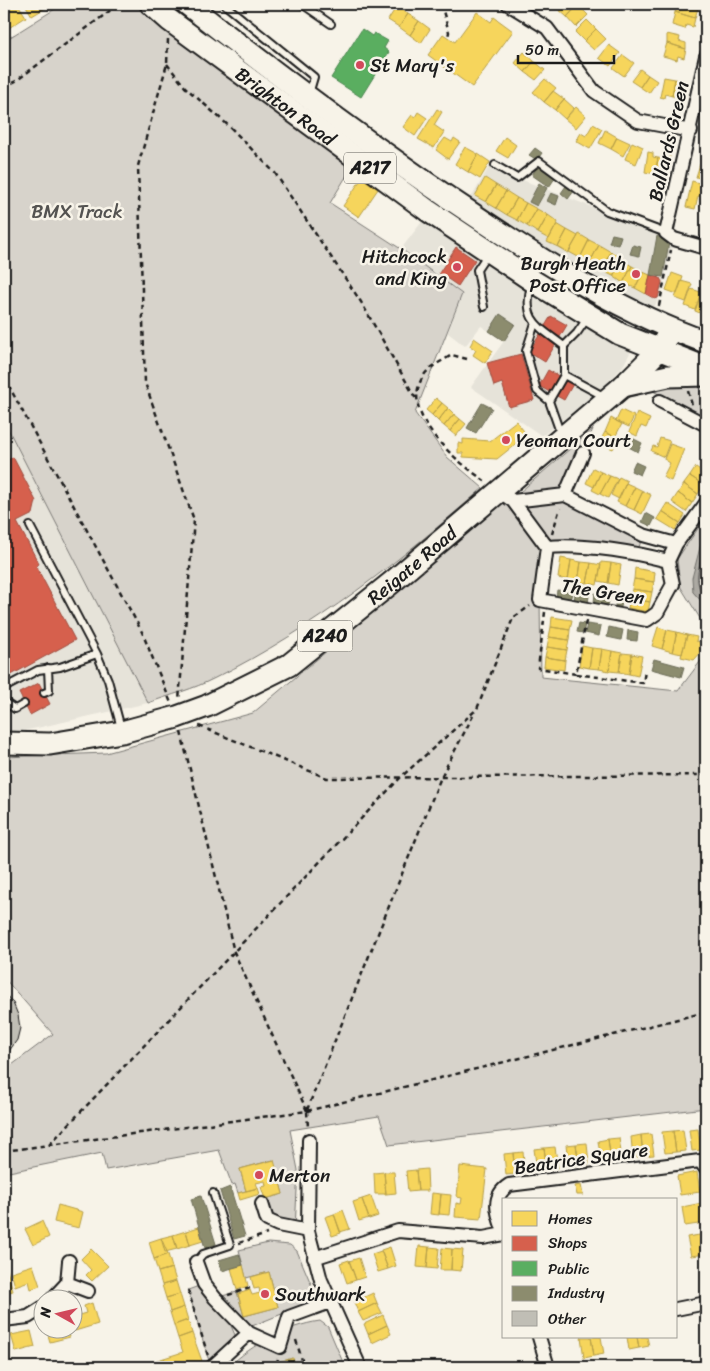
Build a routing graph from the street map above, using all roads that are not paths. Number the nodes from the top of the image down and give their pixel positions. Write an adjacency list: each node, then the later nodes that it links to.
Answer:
1 (187, 4): 8 (highway, Brighton Road / A217)
2 (224, 4): 8 (lane)
3 (302, 4): 6 (lane)
4 (508, 4): 9 (street)
5 (161, 9): 13 (highway, Brighton Road / A217)
6 (331, 24)
7 (706, 56): 9 (street, Ballards Green)
8 (308, 98): 18 (highway, Brighton Road / A217)
9 (690, 131): 11 (street, Ballards Green)
10 (495, 165): 11 (lane)
11 (670, 236): 12 (street)
12 (705, 248)
13 (489, 252): 14 (highway, Brighton Road / A217); 15 (lane)
14 (532, 281): 16 (highway, Brighton Road / A217); 17 (lane)
15 (484, 307)
16 (588, 316): 19 (highway, Brighton Road / A217); 21 (lane)
17 (535, 323): 21 (lane); 27 (lane)
18 (660, 326): 20 (highway, Brighton Road / A217); 22 (highway)
19 (620, 334): 22 (highway, Brighton Road / A217); 26 (highway)
20 (706, 342)
21 (564, 346): 24 (lane)
22 (659, 350): 23 (highway, Brighton Road / A217); 26 (highway, A240)
23 (706, 368)
24 (564, 375): 26 (lane); 27 (lane)
25 (706, 375): 26 (highway)
26 (615, 392): 30 (highway, Reigate Road / A240)
27 (549, 401): 30 (lane)
28 (660, 401): 29 (street)
29 (701, 421)
30 (562, 436): 33 (highway, Reigate Road / A240)
31 (583, 453): 32 (street)
32 (565, 495): 33 (street); 36 (street)
33 (507, 497): 38 (street); 47 (highway, Reigate Road / A240)
34 (706, 503): 37 (street)
35 (30, 526): 41 (lane)
36 (643, 535): 37 (street); 39 (street)
37 (676, 544): 40 (street)
38 (547, 547): 39 (street, The Green); 40 (street, The Green)
39 (638, 553): 40 (street, The Green)
40 (668, 561)
41 (97, 654): 42 (lane); 47 (lane)
42 (48, 668): 43 (lane); 44 (lane)
43 (4, 688)
44 (44, 693)
45 (4, 702): 46 (lane)
46 (24, 704)
47 (122, 732): 48 (highway, Reigate Road / A240)
48 (4, 743)
49 (309, 1140): 54 (street)
50 (706, 1169): 53 (street, Beatrice Square)
51 (213, 1193): 58 (lane)
52 (262, 1204): 54 (street)
53 (502, 1226)
54 (308, 1231): 56 (street)
55 (502, 1233): 56 (street)
56 (314, 1258): 62 (street)
57 (69, 1261): 59 (street)
58 (196, 1262): 67 (street)
59 (67, 1283): 60 (street); 61 (street)
60 (62, 1288)
61 (88, 1291)
62 (330, 1302): 67 (street); 70 (street)
63 (706, 1303): 64 (street)
64 (678, 1309)
65 (32, 1314): 66 (street)
66 (4, 1320)
67 (249, 1333): 69 (street)
68 (539, 1338): 71 (street)
69 (211, 1364)
70 (360, 1367)
71 (548, 1367)

